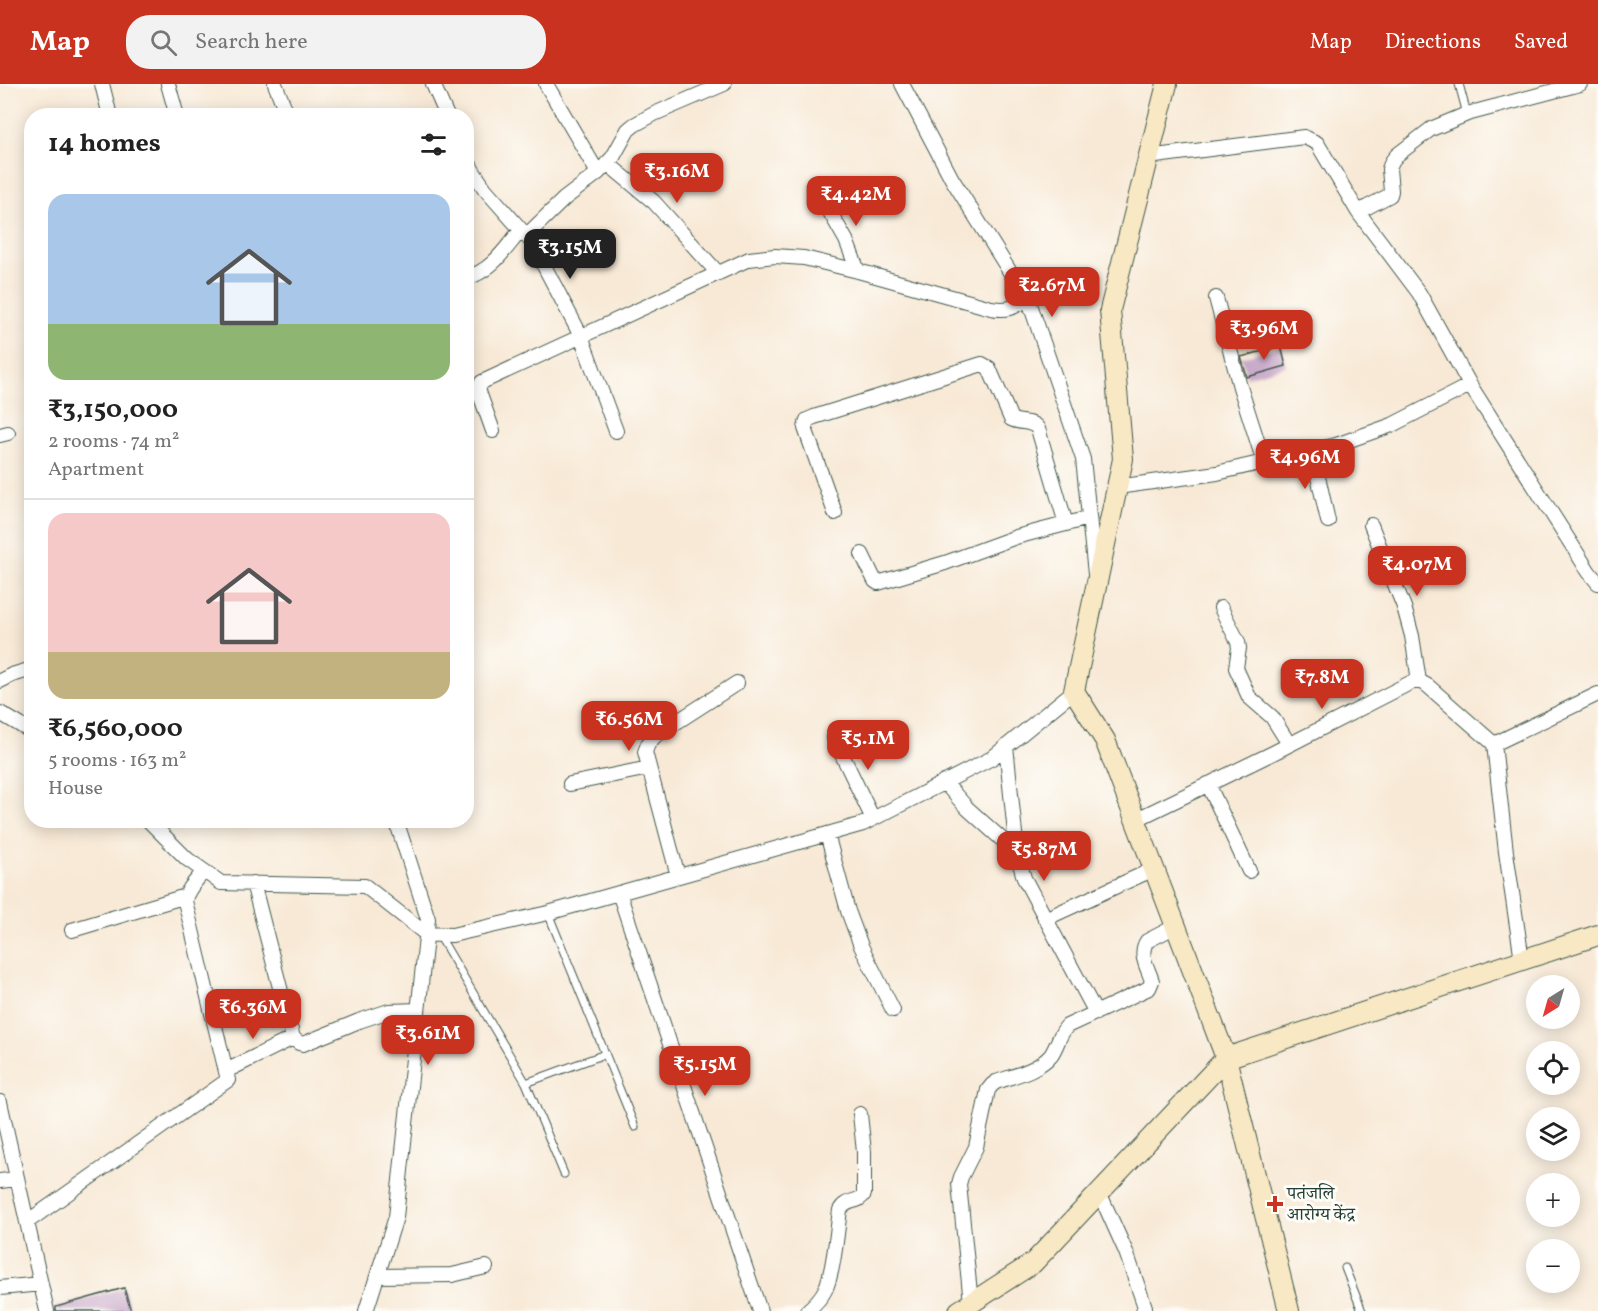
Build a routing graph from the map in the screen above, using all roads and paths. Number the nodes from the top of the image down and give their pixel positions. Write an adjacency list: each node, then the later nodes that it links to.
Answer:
1 (102, 84): 11 (street)
2 (168, 84): 12 (street)
3 (275, 84): 13 (street)
4 (433, 84): 14 (street)
5 (546, 84): 17 (street)
6 (724, 84): 17 (street)
7 (902, 84): 26 (street)
8 (1167, 84): 16 (street)
9 (1459, 84): 15 (lane)
10 (1580, 84): 15 (street)
11 (108, 108)
12 (175, 108)
13 (285, 108)
14 (444, 108)
15 (1467, 114): 20 (street)
16 (1148, 157): 20 (street); 33 (street)
17 (603, 168): 21 (street); 23 (street)
18 (474, 172): 21 (street)
19 (822, 198): 22 (street)
20 (1358, 212): 28 (street)
21 (523, 233): 24 (street); 27 (street)
22 (858, 271): 23 (street); 26 (street)
23 (718, 273): 27 (street)
24 (474, 275)
25 (1216, 298): 32 (street)
26 (1027, 299): 35 (street)
27 (581, 336): 29 (street); 30 (street)
28 (1470, 385): 31 (street); 40 (street)
29 (493, 431)
30 (616, 431)
31 (1310, 451): 32 (street); 36 (street)
32 (1264, 462): 33 (street)
33 (1117, 487): 41 (street)
34 (835, 513): 37 (street)
35 (1089, 518): 37 (street); 41 (street)
36 (1329, 521)
37 (1066, 524): 39 (street)
38 (1371, 525): 45 (street)
39 (862, 554)
40 (1598, 584)
41 (1096, 588): 47 (street)
42 (1221, 608): 52 (street)
43 (24, 671): 44 (street)
44 (0, 681)
45 (1419, 681): 52 (street); 53 (street)
46 (737, 683): 55 (street)
47 (1074, 691): 54 (street); 60 (street)
48 (1598, 694): 53 (street)
49 (0, 713): 50 (street)
50 (24, 727)
51 (834, 738): 59 (street)
52 (1289, 744): 58 (street)
53 (1494, 744): 78 (street)
54 (1006, 746): 56 (street); 64 (street)
55 (649, 768): 57 (street); 68 (street)
56 (944, 783): 59 (street); 64 (street)
57 (570, 784)
58 (1208, 784): 60 (street); 67 (street)
59 (873, 819): 63 (street)
60 (1135, 820): 65 (street)
61 (156, 828): 66 (street)
62 (399, 828): 76 (street)
63 (827, 834): 68 (street); 80 (street)
64 (1017, 853): 73 (street)
65 (1154, 869): 73 (street); 74 (street)
66 (204, 871): 69 (street); 71 (street)
67 (1249, 871)
68 (678, 876): 70 (street)
69 (252, 883): 76 (street); 82 (street)
70 (619, 892): 72 (street); 103 (street)
71 (186, 896): 75 (street); 85 (street)
72 (548, 913): 76 (street); 83 (lane)
73 (1046, 919): 81 (street)
74 (1176, 926): 81 (street); 84 (street)
75 (72, 930)
76 (433, 934): 79 (street); 86 (lane)
77 (1598, 935): 78 (street)
78 (1522, 960): 84 (street)
79 (418, 1010): 82 (street); 97 (street)
80 (893, 1010)
81 (1096, 1013): 100 (street)
82 (293, 1038): 85 (street)
83 (605, 1054): 86 (lane); 89 (lane)
84 (1226, 1058): 93 (street); 106 (street)
85 (226, 1071): 94 (street)
86 (526, 1083): 90 (lane)
87 (0, 1106): 91 (street)
88 (860, 1114): 104 (street)
89 (634, 1127)
90 (564, 1174)
91 (17, 1179): 92 (street); 94 (street)
92 (0, 1180)
93 (1099, 1192): 100 (street); 105 (street)
94 (27, 1222): 98 (street)
95 (486, 1267): 97 (street)
96 (1345, 1269): 107 (lane)
97 (377, 1276): 102 (street)
98 (40, 1284): 99 (street); 101 (street)
99 (0, 1288)
100 (965, 1307)
101 (46, 1311)
102 (366, 1311)
103 (760, 1311)
104 (807, 1311)
105 (1143, 1311)
106 (1289, 1311)
107 (1362, 1311)

